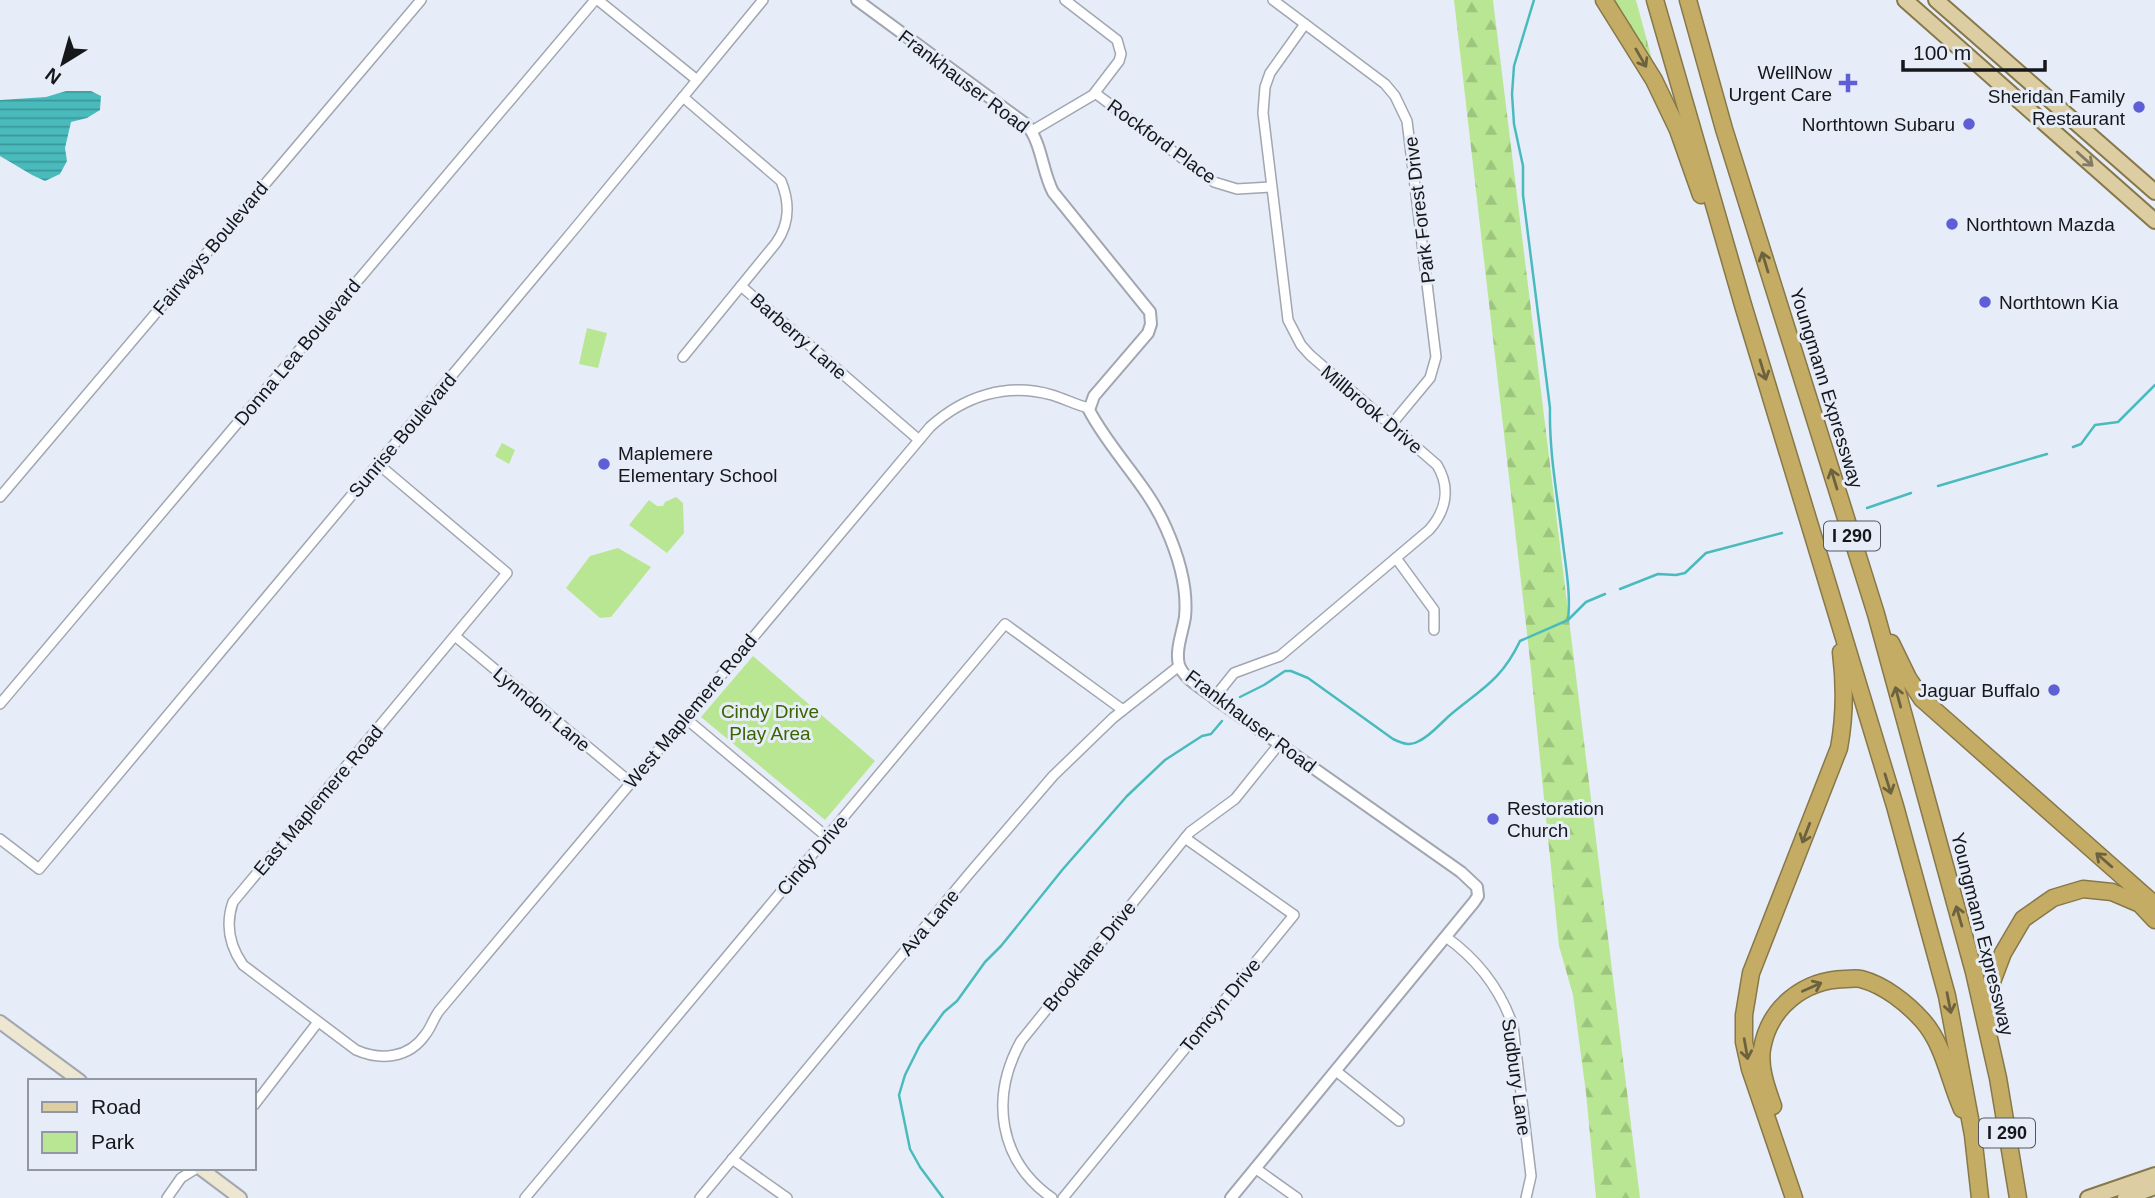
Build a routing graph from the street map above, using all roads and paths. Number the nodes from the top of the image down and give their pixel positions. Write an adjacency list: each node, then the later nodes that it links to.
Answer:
1 (421, 0): 27 (street, Fairways Boulevard)
2 (596, 0): 13 (street); 35 (street, Donna Lea Boulevard)
3 (763, 0): 13 (street, Sunrise Boulevard)
4 (857, 0): 16 (street, Frankhauser Road)
5 (1065, 0): 14 (street)
6 (1273, 0): 12 (street, Park Forest Drive)
7 (1604, 0): 21 (highway, one-way to 21)
8 (1655, 0): 21 (highway, I 290)
9 (1688, 0): 30 (highway, Youngmann Expressway / I 290, one-way to 9)
10 (1905, 0): 19 (main road, one-way to 19)
11 (1936, 0): 18 (main road)
12 (1305, 24): 17 (street, Millbrook Drive); 24 (street, Park Forest Drive)
13 (697, 80): 15 (street, Sunrise Boulevard)
14 (1095, 93): 16 (street); 17 (street, Rockford Place)
15 (683, 97): 20 (street, Barberry Lane); 26 (street, Sunrise Boulevard)
16 (1031, 131): 23 (street, Frankhauser Road)
17 (1271, 187): 24 (street, Millbrook Drive)
18 (2155, 192)
19 (2155, 221)
20 (741, 286): 22 (street); 25 (street, Barberry Lane)
21 (1743, 305): 29 (highway, I 290, one-way to 29)
22 (684, 356)
23 (1088, 408): 25 (street, West Maplemere Road); 33 (street, Frankhauser Road)
24 (1391, 425): 28 (street, Millbrook Drive)
25 (919, 440): 37 (street, West Maplemere Road)
26 (378, 464): 32 (street, East Maplemere Road); 42 (street, Sunrise Boulevard)
27 (0, 497)
28 (1396, 558): 31 (street); 34 (street, Millbrook Drive)
29 (1834, 601): 53 (highway, I 290, one-way to 53); 71 (highway, one-way to 71)
30 (1876, 614): 43 (highway, one-way to 30); 49 (highway, Youngmann Expressway / I 290, one-way to 30)
31 (1434, 630)
32 (455, 636): 39 (street, Lynndon Lane); 47 (street, East Maplemere Road)
33 (1179, 666): 34 (street, Frankhauser Road); 36 (street, Ava Lane)
34 (1214, 698): 38 (street, Frankhauser Road)
35 (0, 704)
36 (1124, 710): 40 (street, Cindy Drive); 54 (street, Ava Lane)
37 (684, 717): 39 (street, West Maplemere Road); 40 (street)
38 (1280, 743): 41 (street, Brooklane Drive); 45 (street, Frankhauser Road)
39 (630, 782): 47 (street, West Maplemere Road)
40 (827, 837): 63 (street, Cindy Drive)
41 (1185, 838): 66 (street, Brooklane Drive); 67 (street, Tomcyn Drive)
42 (0, 839)
43 (2155, 905)
44 (2155, 920): 49 (highway)
45 (1446, 937): 48 (street, Frankhauser Road); 70 (street, Sudbury Lane)
46 (0, 1022): 50 (main road)
47 (318, 1022): 51 (street)
48 (1336, 1071): 52 (street); 55 (street, Frankhauser Road)
49 (1998, 1078): 60 (highway, Youngmann Expressway / I 290)
50 (77, 1079)
51 (256, 1102)
52 (1399, 1121)
53 (1973, 1135): 72 (highway, one-way to 53); 73 (highway, I 290)
54 (732, 1159): 64 (street, Ava Lane); 65 (street)
55 (1255, 1168): 68 (street, Frankhauser Road); 69 (street)
56 (195, 1170): 61 (street)
57 (201, 1170): 62 (main road)
58 (2155, 1175): 74 (main road)
59 (2155, 1187): 75 (main road)
60 (2018, 1194)
61 (167, 1198)
62 (240, 1198)
63 (525, 1198)
64 (700, 1198)
65 (786, 1198)
66 (1052, 1198)
67 (1063, 1198)
68 (1231, 1198)
69 (1297, 1198)
70 (1526, 1198)
71 (1794, 1198)
72 (1805, 1198)
73 (1980, 1198)
74 (2088, 1198)
75 (2125, 1198)

